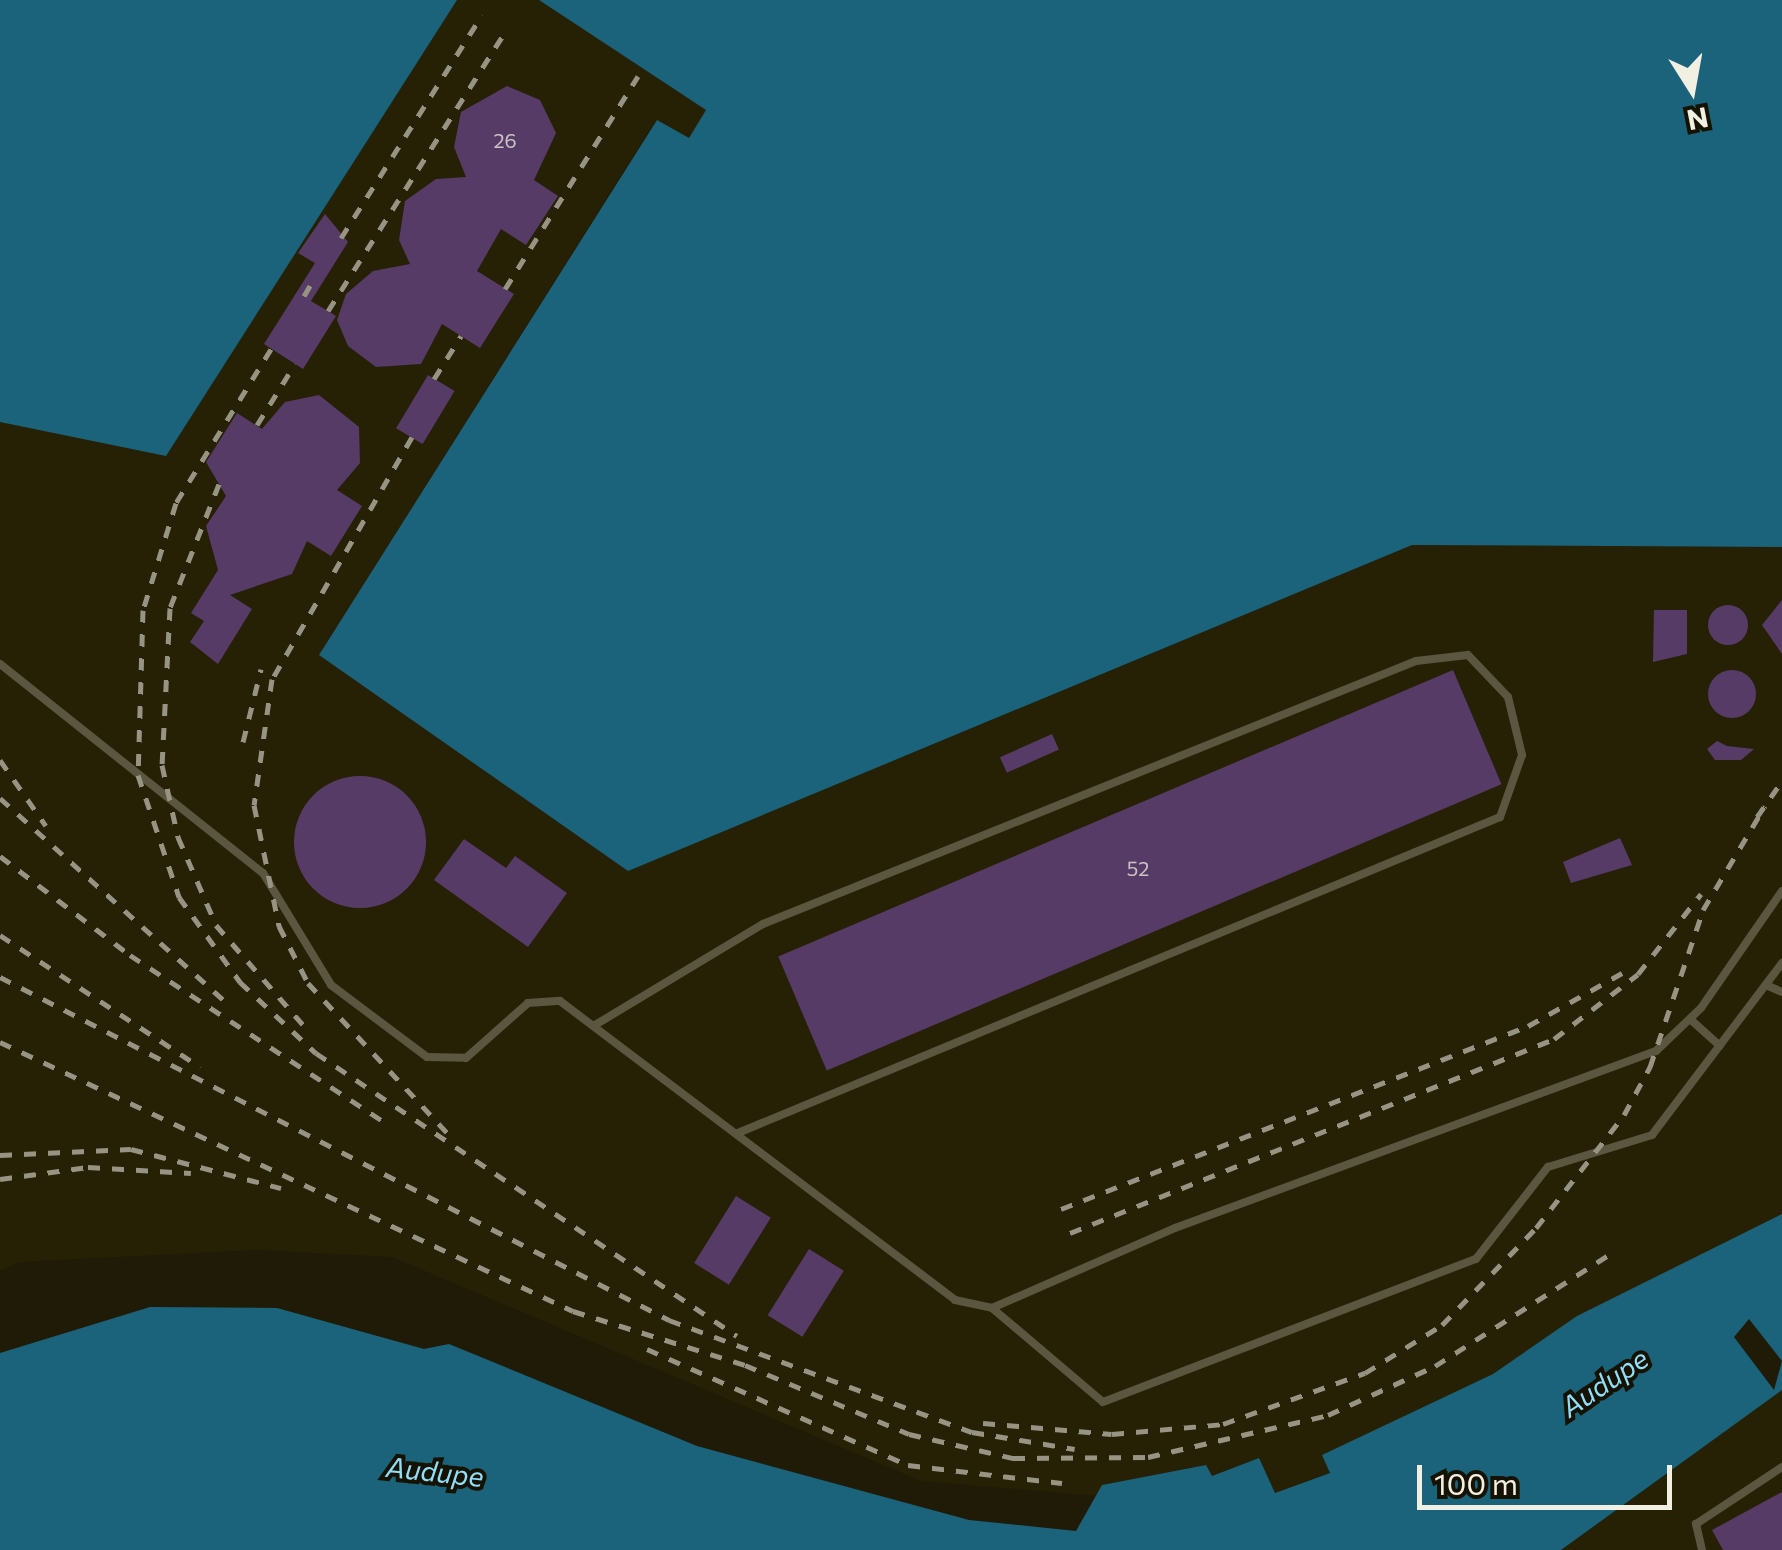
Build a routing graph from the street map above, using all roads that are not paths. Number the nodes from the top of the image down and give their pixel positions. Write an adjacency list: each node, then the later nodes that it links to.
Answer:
1 (0, 664): 7 (lane)
2 (1782, 892): 6 (lane)
3 (1782, 963): 4 (lane)
4 (1766, 984): 5 (lane); 8 (lane)
5 (1782, 992)
6 (1690, 1019): 8 (lane); 10 (lane)
7 (595, 1025): 9 (lane); 9 (lane)
8 (1720, 1046): 10 (lane)
9 (738, 1133): 10 (lane)
10 (992, 1308)
11 (1782, 1467): 12 (lane)
12 (1702, 1550)

